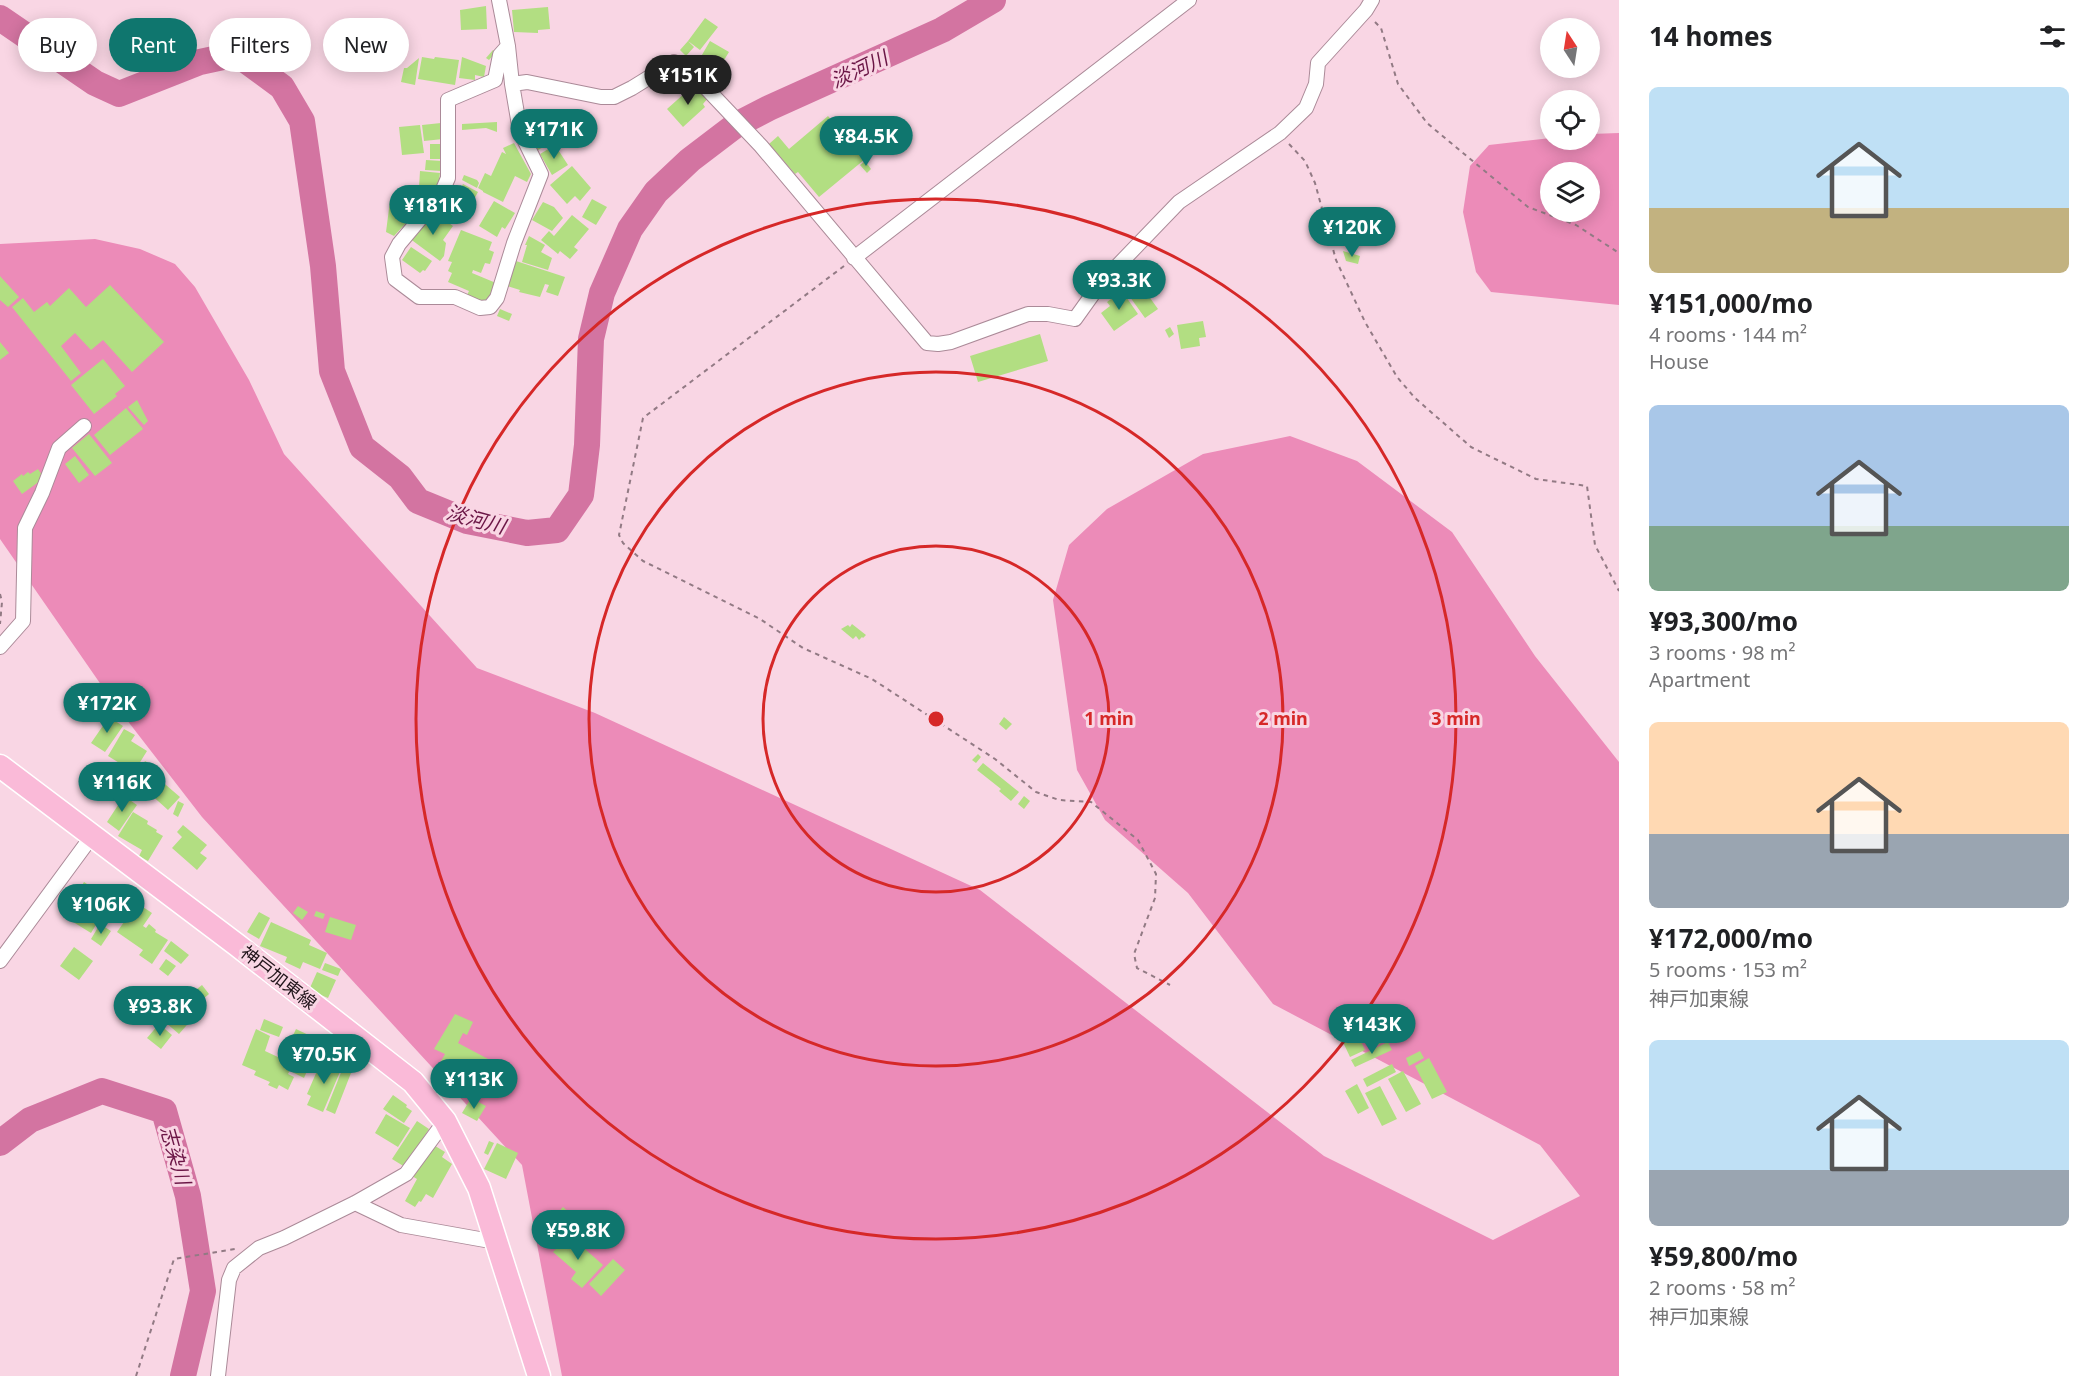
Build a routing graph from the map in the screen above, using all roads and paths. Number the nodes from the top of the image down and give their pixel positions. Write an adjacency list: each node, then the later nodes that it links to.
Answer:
1 (499, 0): 4 (street)
2 (1189, 0): 8 (street)
3 (1366, 3): 6 (street); 7 (path)
4 (508, 46): 5 (street); 5 (street)
5 (512, 84): 8 (street)
6 (1280, 133): 8 (street); 10 (path)
7 (1619, 253)
8 (854, 258): 17 (path)
9 (84, 426): 13 (street)
10 (1619, 591)
11 (0, 594): 12 (path)
12 (0, 624)
13 (0, 647)
14 (0, 766): 15 (main road, 神戸加東線)
15 (92, 836): 16 (street); 18 (main road, 神戸加東線)
16 (0, 961)
17 (1170, 985)
18 (445, 1121): 19 (street); 20 (main road, 神戸加東線)
19 (355, 1203): 20 (street); 21 (street)
20 (496, 1242): 24 (main road, 神戸加東線)
21 (259, 1248): 22 (path); 23 (street)
22 (136, 1376)
23 (218, 1376)
24 (539, 1376)

